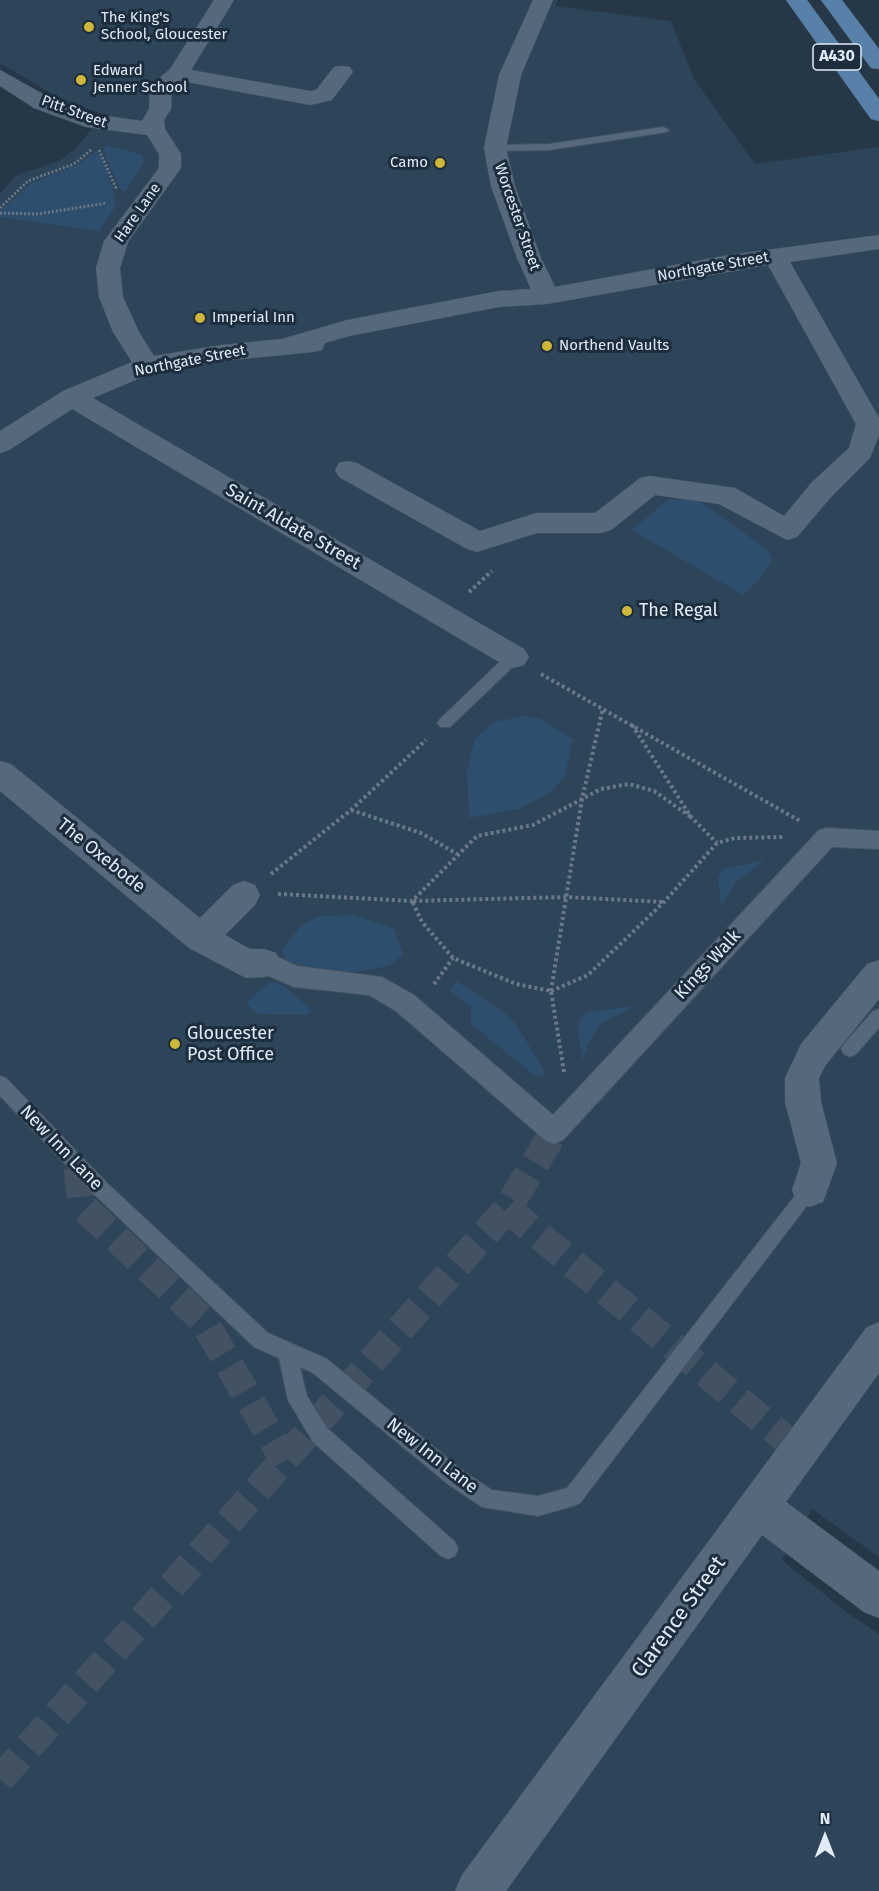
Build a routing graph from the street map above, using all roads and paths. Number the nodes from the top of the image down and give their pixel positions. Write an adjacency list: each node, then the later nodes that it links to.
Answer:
1 (224, 0): 7 (street)
2 (543, 0): 12 (street, Worcester Street)
3 (796, 0): 9 (main road, A430)
4 (831, 0): 5 (main road, A430)
5 (879, 63)
6 (342, 72): 7 (street)
7 (178, 73): 10 (street)
8 (0, 77): 10 (street, Pitt Street)
9 (879, 114)
10 (154, 129): 13 (street, Hare Lane)
11 (663, 130): 12 (lane)
12 (495, 148): 19 (street, Worcester Street)
13 (144, 200): 14 (path); 20 (street, Hare Lane)
14 (120, 202): 15 (path); 16 (path)
15 (0, 208)
16 (0, 213)
17 (879, 242): 18 (street, Northgate Street)
18 (774, 256): 19 (street, Northgate Street); 22 (street)
19 (547, 296): 20 (street, Northgate Street)
20 (147, 366): 21 (street, Northgate Street)
21 (72, 397): 23 (street, Northgate Street); 27 (street, Saint Aldate Street)
22 (874, 424): 24 (street)
23 (4, 435)
24 (348, 471)
25 (487, 576): 26 (path)
26 (475, 587)
27 (514, 657): 28 (path); 29 (lane)
28 (603, 708): 30 (path); 32 (path)
29 (445, 723): 33 (path)
30 (631, 724): 34 (path); 35 (path)
31 (0, 773): 43 (street, The Oxebode)
32 (582, 799): 34 (path); 38 (path); 40 (path)
33 (351, 810): 38 (path); 39 (path)
34 (690, 817): 37 (path)
35 (827, 837): 36 (street); 37 (path); 52 (street, Kings Walk)
36 (879, 840)
37 (717, 843): 42 (path)
38 (456, 854): 41 (path)
39 (244, 895): 41 (path); 43 (street)
40 (566, 897): 41 (path); 42 (path); 48 (path)
41 (412, 901): 44 (path)
42 (664, 902): 48 (path)
43 (201, 938): 45 (street, The Oxebode)
44 (453, 958): 47 (path); 48 (path)
45 (264, 963): 52 (street)
46 (879, 974): 53 (street, New Inn Lane)
47 (440, 977)
48 (551, 991): 52 (path)
49 (879, 1016): 50 (lane)
50 (850, 1049)
51 (0, 1084): 55 (lane, New Inn Lane)
52 (562, 1123)
53 (810, 1190): 55 (lane, New Inn Lane)
54 (879, 1341): 56 (street, Clarence Street)
55 (288, 1354): 57 (lane)
56 (759, 1507): 58 (street); 59 (street, Clarence Street)
57 (448, 1549)
58 (879, 1597)
59 (477, 1891)

